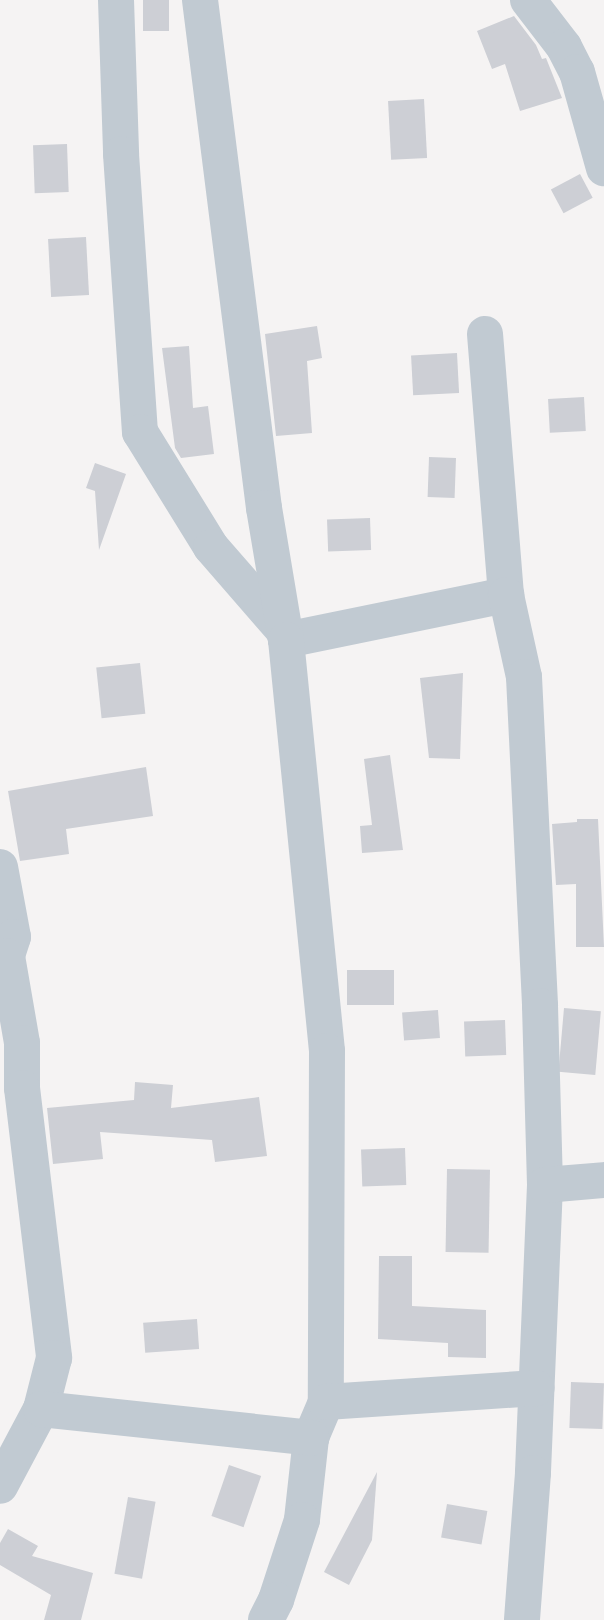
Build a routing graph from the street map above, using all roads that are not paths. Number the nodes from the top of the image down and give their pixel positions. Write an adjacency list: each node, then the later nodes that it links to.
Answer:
1 (116, 0): 7 (street)
2 (200, 0): 7 (street)
3 (528, 0): 4 (street)
4 (604, 168)
5 (485, 334): 6 (street)
6 (506, 595): 7 (street); 10 (street)
7 (285, 635): 12 (street)
8 (0, 867): 13 (street)
9 (604, 1180): 10 (street)
10 (545, 1185): 11 (street)
11 (537, 1388): 12 (street); 17 (street)
12 (326, 1402): 14 (street)
13 (41, 1409): 14 (street); 15 (street)
14 (311, 1438): 16 (street)
15 (0, 1486)
16 (266, 1620)
17 (522, 1620)

